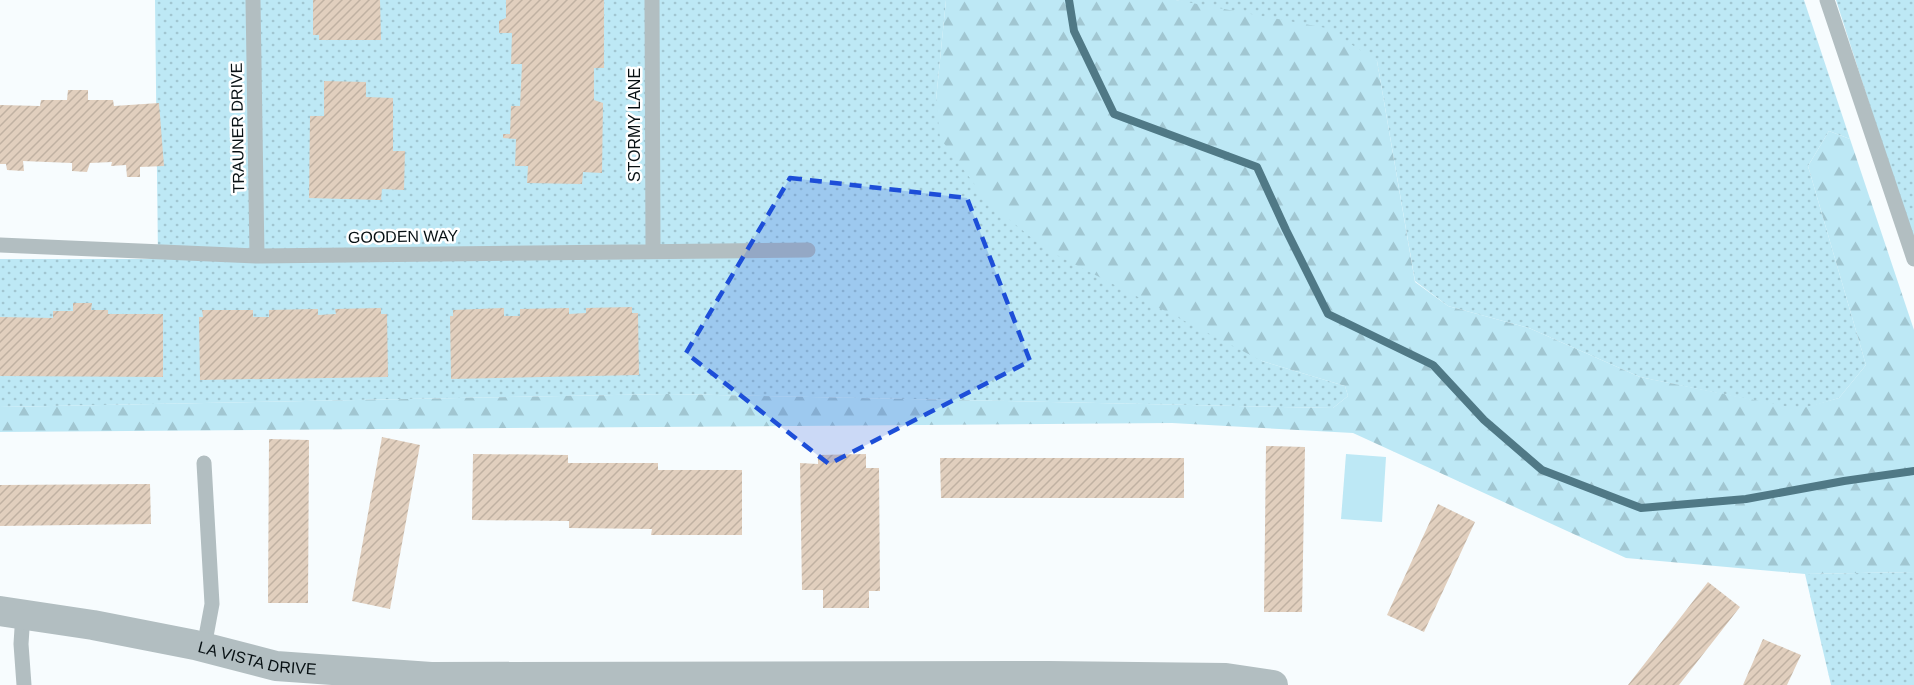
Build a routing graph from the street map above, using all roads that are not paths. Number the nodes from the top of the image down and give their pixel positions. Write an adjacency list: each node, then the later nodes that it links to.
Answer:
1 (252, 0): 7 (lane, TRAUNER DRIVE)
2 (652, 0): 5 (lane, STORMY LANE)
3 (1827, 0): 8 (lane)
4 (0, 245): 7 (lane, GOODEN WAY)
5 (653, 250): 6 (lane, GOODEN WAY); 7 (lane, GOODEN WAY)
6 (808, 250)
7 (257, 256)
8 (1914, 259)
9 (204, 464): 11 (lane)
10 (11, 612): 11 (street, LA VISTA DRIVE); 16 (lane)
11 (204, 647): 12 (street, LA VISTA DRIVE)
12 (276, 675): 14 (street, LA VISTA DRIVE)
13 (1049, 680): 15 (street, LA VISTA DRIVE); 17 (street, LA VISTA DRIVE)
14 (473, 681): 15 (street, LA VISTA DRIVE)
15 (709, 681)
16 (24, 685)
17 (1273, 685)

